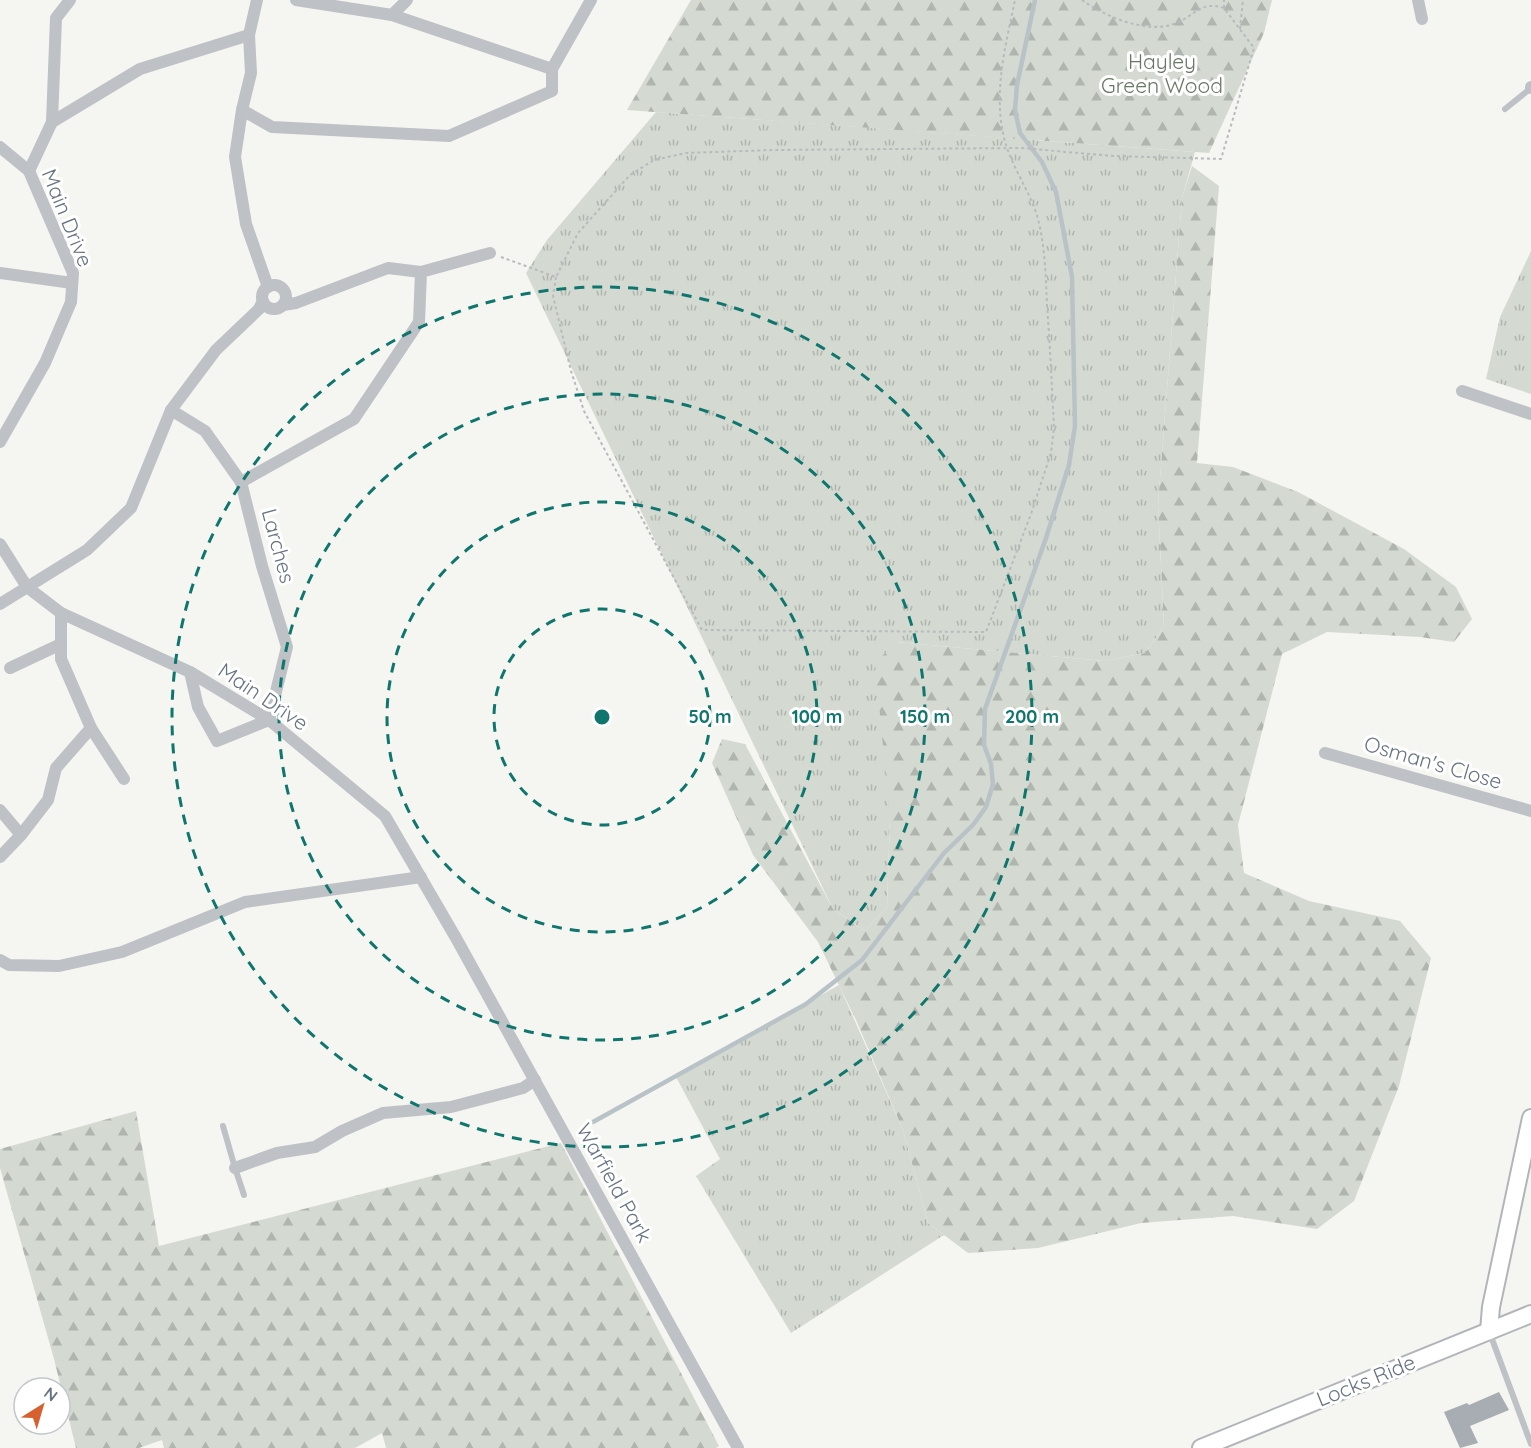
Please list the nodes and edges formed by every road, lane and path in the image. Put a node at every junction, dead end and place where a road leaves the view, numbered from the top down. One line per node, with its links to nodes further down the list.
1 (70, 0): 20 (street)
2 (296, 0): 12 (street)
3 (406, 0): 12 (street)
4 (591, 0): 16 (street)
5 (1015, 0): 22 (path)
6 (1082, 0): 11 (path)
7 (1224, 0): 11 (path)
8 (1243, 0): 14 (path)
9 (1418, 0): 13 (street)
10 (255, 1): 15 (street)
11 (1224, 8): 14 (path)
12 (392, 15): 16 (street)
13 (1422, 19)
14 (1240, 29): 22 (path)
15 (249, 35): 19 (street); 20 (street)
16 (552, 69): 19 (street)
17 (1531, 88): 18 (lane)
18 (1505, 109)
19 (242, 110): 29 (street)
20 (52, 122): 23 (street)
21 (0, 147): 23 (street, Main Drive)
22 (1007, 148): 27 (path); 27 (path)
23 (29, 171): 28 (street, Main Drive)
24 (490, 253): 25 (street); 27 (path)
25 (422, 272): 30 (street); 36 (street)
26 (0, 273): 28 (street)
27 (556, 277)
28 (72, 283): 35 (street, Main Drive)
29 (268, 287): 30 (street); 31 (street)
30 (289, 301): 31 (street)
31 (263, 306): 33 (street)
32 (1462, 391): 34 (street)
33 (171, 410): 36 (street, Larches); 38 (street)
34 (1531, 414)
35 (0, 442)
36 (241, 482): 44 (street, Larches)
37 (0, 544): 38 (street, Main Drive)
38 (27, 587): 39 (street); 40 (street, Main Drive)
39 (0, 604)
40 (61, 614): 41 (street); 43 (street, Main Drive)
41 (61, 644): 42 (street); 45 (street)
42 (5, 670)
43 (190, 672): 44 (street, Main Drive); 44 (street)
44 (269, 720): 52 (street, Main Drive)
45 (91, 728): 47 (street); 50 (street)
46 (1325, 753): 49 (street, Osman's Close)
47 (124, 779)
48 (0, 810): 50 (street)
49 (1531, 811)
50 (21, 835): 51 (street)
51 (0, 857)
52 (421, 877): 53 (street, Main Drive); 54 (street)
53 (456, 938): 55 (street, Warfield Park)
54 (0, 960)
55 (535, 1080): 58 (street); 63 (street, Warfield Park)
56 (1531, 1118): 61 (main road)
57 (224, 1126): 58 (lane)
58 (235, 1168): 59 (lane)
59 (244, 1195)
60 (1531, 1314): 61 (main road, Locks Ride)
61 (1489, 1331): 62 (lane); 64 (main road, Locks Ride)
62 (1531, 1444)
63 (738, 1448)
64 (1201, 1448)

